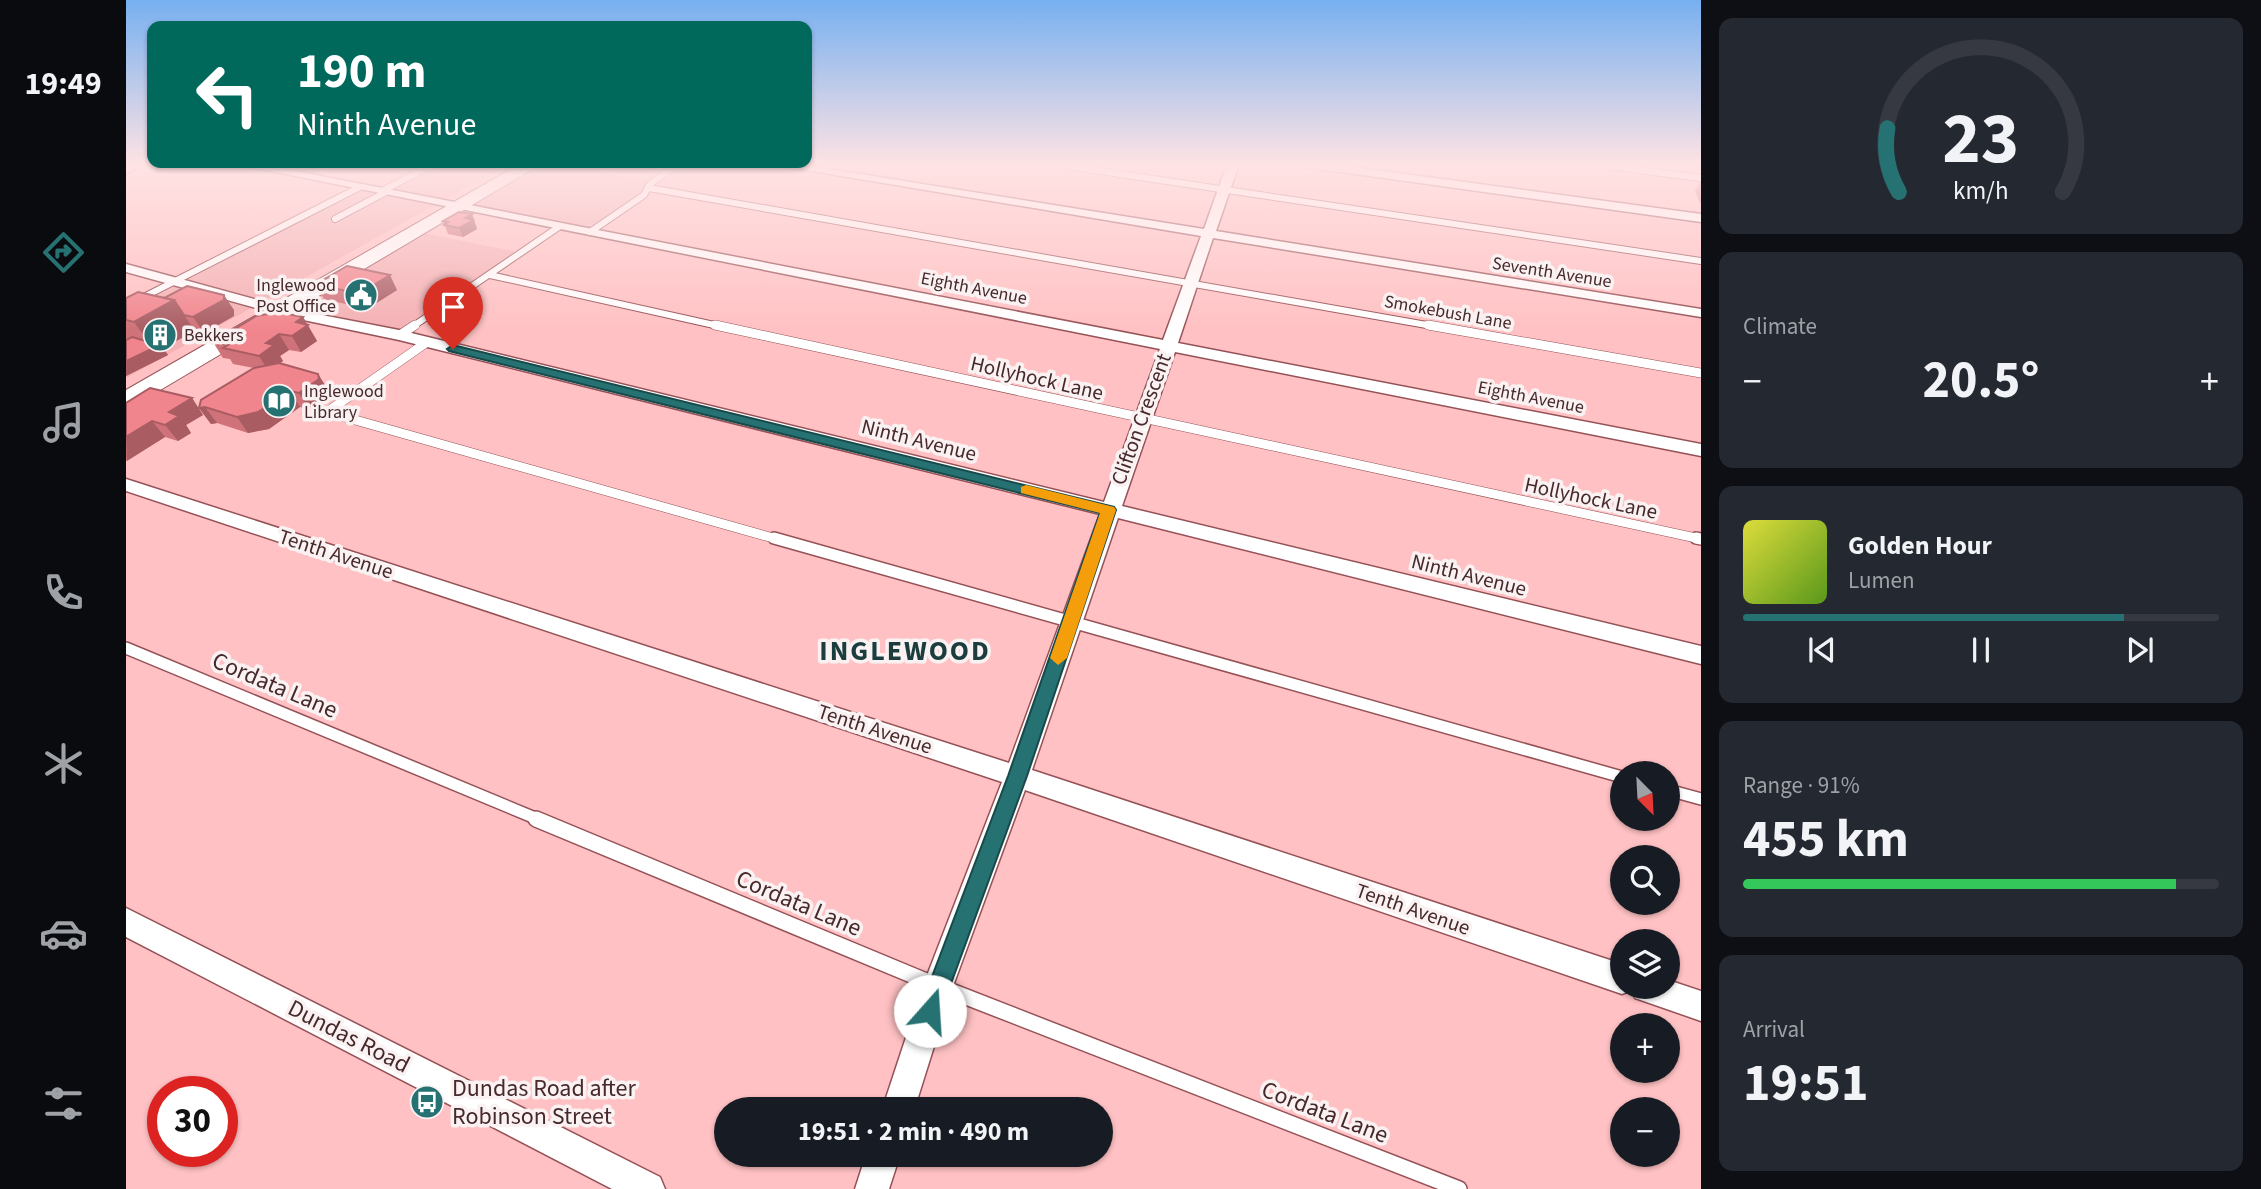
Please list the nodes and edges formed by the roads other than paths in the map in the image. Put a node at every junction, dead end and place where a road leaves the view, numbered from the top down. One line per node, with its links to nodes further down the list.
1 (296, 219): 15 (lane)
2 (430, 219): 18 (main road)
3 (523, 219): 9 (street, Eighth Avenue)
4 (608, 219): 10 (lane)
5 (828, 219): 16 (lane, Smokebush Lane)
6 (1118, 219): 11 (street, Seventh Avenue)
7 (1213, 219): 11 (street, Clifton Crescent)
8 (1426, 219): 12 (lane)
9 (560, 226): 10 (street, Eighth Avenue); 14 (lane)
10 (590, 232): 22 (street, Eighth Avenue)
11 (1208, 234): 16 (street, Clifton Crescent); 19 (street, Seventh Avenue)
12 (1701, 261)
13 (126, 268): 15 (street, Ninth Avenue)
14 (490, 275): 20 (lane); 26 (lane, Hollyhock Lane)
15 (176, 281): 17 (lane); 18 (street, Ninth Avenue)
16 (1190, 283): 22 (street, Clifton Crescent); 23 (lane, Smokebush Lane)
17 (126, 306)
18 (272, 308): 20 (street, Ninth Avenue); 24 (main road); 25 (main road)
19 (1701, 313)
20 (400, 335): 21 (street, Ninth Avenue)
21 (427, 342): 29 (street, Ninth Avenue); 31 (lane)
22 (1168, 345): 26 (street, Clifton Crescent); 27 (street, Eighth Avenue)
23 (1701, 373)
24 (126, 386)
25 (126, 400)
26 (1140, 419): 29 (street, Clifton Crescent); 30 (lane, Hollyhock Lane)
27 (1701, 450)
28 (126, 485): 35 (street, Tenth Avenue)
29 (1108, 510): 31 (street, Clifton Crescent); 33 (street, Ninth Avenue)
30 (1701, 539)
31 (1071, 621): 34 (lane); 35 (street, Clifton Crescent)
32 (126, 648): 40 (lane, Cordata Lane)
33 (1701, 655)
34 (1610, 774)
35 (1017, 776): 39 (street, Tenth Avenue); 40 (street, Clifton Crescent)
36 (1680, 793): 37 (lane)
37 (1701, 799)
38 (126, 922): 45 (street, Dundas Road)
39 (1610, 975)
40 (938, 986): 43 (street, Clifton Crescent); 47 (lane, Cordata Lane)
41 (1680, 999): 42 (street)
42 (1701, 1006)
43 (902, 1097)
44 (879, 1167): 46 (street)
45 (629, 1185)
46 (872, 1189)
47 (1459, 1189)

